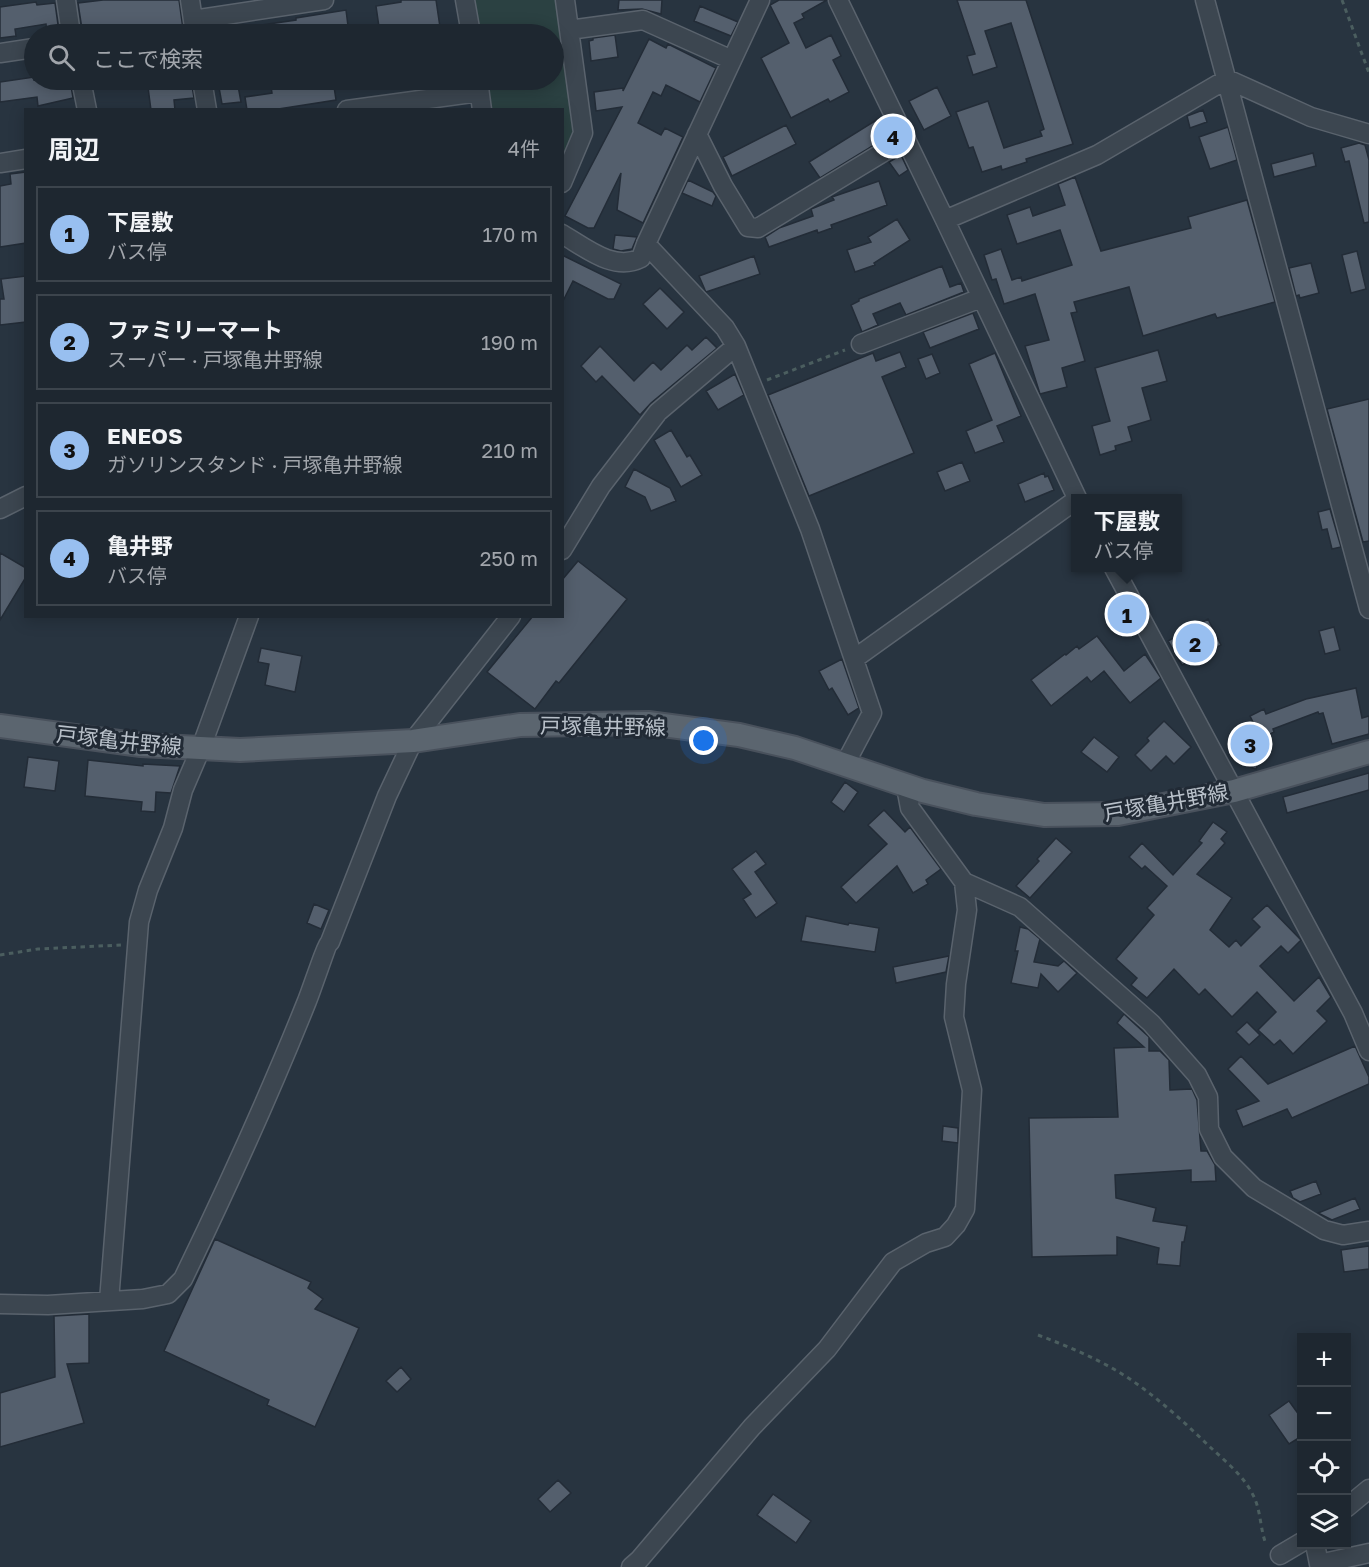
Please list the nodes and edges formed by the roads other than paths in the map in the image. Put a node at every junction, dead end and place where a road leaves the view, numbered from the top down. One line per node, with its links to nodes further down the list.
1 (66, 0): 9 (street)
2 (190, 0): 10 (street)
3 (324, 0): 11 (street)
4 (465, 0): 12 (street)
5 (564, 0): 13 (street)
6 (760, 0): 16 (street)
7 (838, 0): 26 (street)
8 (1205, 0): 17 (street)
9 (70, 24)
10 (194, 24)
11 (208, 24)
12 (469, 24)
13 (569, 30): 16 (street); 29 (street)
14 (24, 49): 15 (street)
15 (0, 53)
16 (732, 60): 24 (street)
17 (1227, 80): 25 (street); 30 (street); 42 (street)
18 (83, 90): 21 (street)
19 (204, 90): 22 (street)
20 (480, 94): 23 (street)
21 (87, 108)
22 (207, 108)
23 (364, 108)
24 (697, 134): 26 (street); 32 (street)
25 (1369, 134)
26 (904, 139): 30 (street)
27 (24, 159): 28 (street)
28 (0, 163)
29 (564, 178)
30 (945, 220): 33 (street)
31 (564, 235): 32 (street)
32 (646, 244): 35 (street)
33 (981, 298): 34 (street); 36 (street)
34 (861, 344)
35 (736, 346): 40 (street); 45 (street)
36 (1075, 494)
37 (24, 497): 39 (street)
38 (1071, 503): 45 (street)
39 (0, 509)
40 (564, 547)
41 (1117, 572): 52 (street)
42 (1369, 609)
43 (248, 618): 48 (street)
44 (509, 618): 47 (street)
45 (854, 659): 50 (street)
46 (0, 726): 48 (main road, 戸塚亀井野線)
47 (413, 741): 48 (main road, 戸塚亀井野線); 50 (main road, 戸塚亀井野線); 56 (street)
48 (201, 748): 56 (street)
49 (1369, 752): 52 (main road, 戸塚亀井野線)
50 (845, 764): 51 (main road, 戸塚亀井野線)
51 (906, 786): 52 (main road, 戸塚亀井野線); 53 (street)
52 (1234, 791): 54 (street)
53 (963, 882): 55 (street); 64 (street)
54 (1369, 1051)
55 (1369, 1231)
56 (109, 1301): 57 (street)
57 (0, 1304)
58 (1369, 1489): 59 (street)
59 (1351, 1505)
60 (1297, 1544): 63 (street)
61 (1316, 1549): 62 (street)
62 (1369, 1553)
63 (1275, 1554)
64 (631, 1567)

